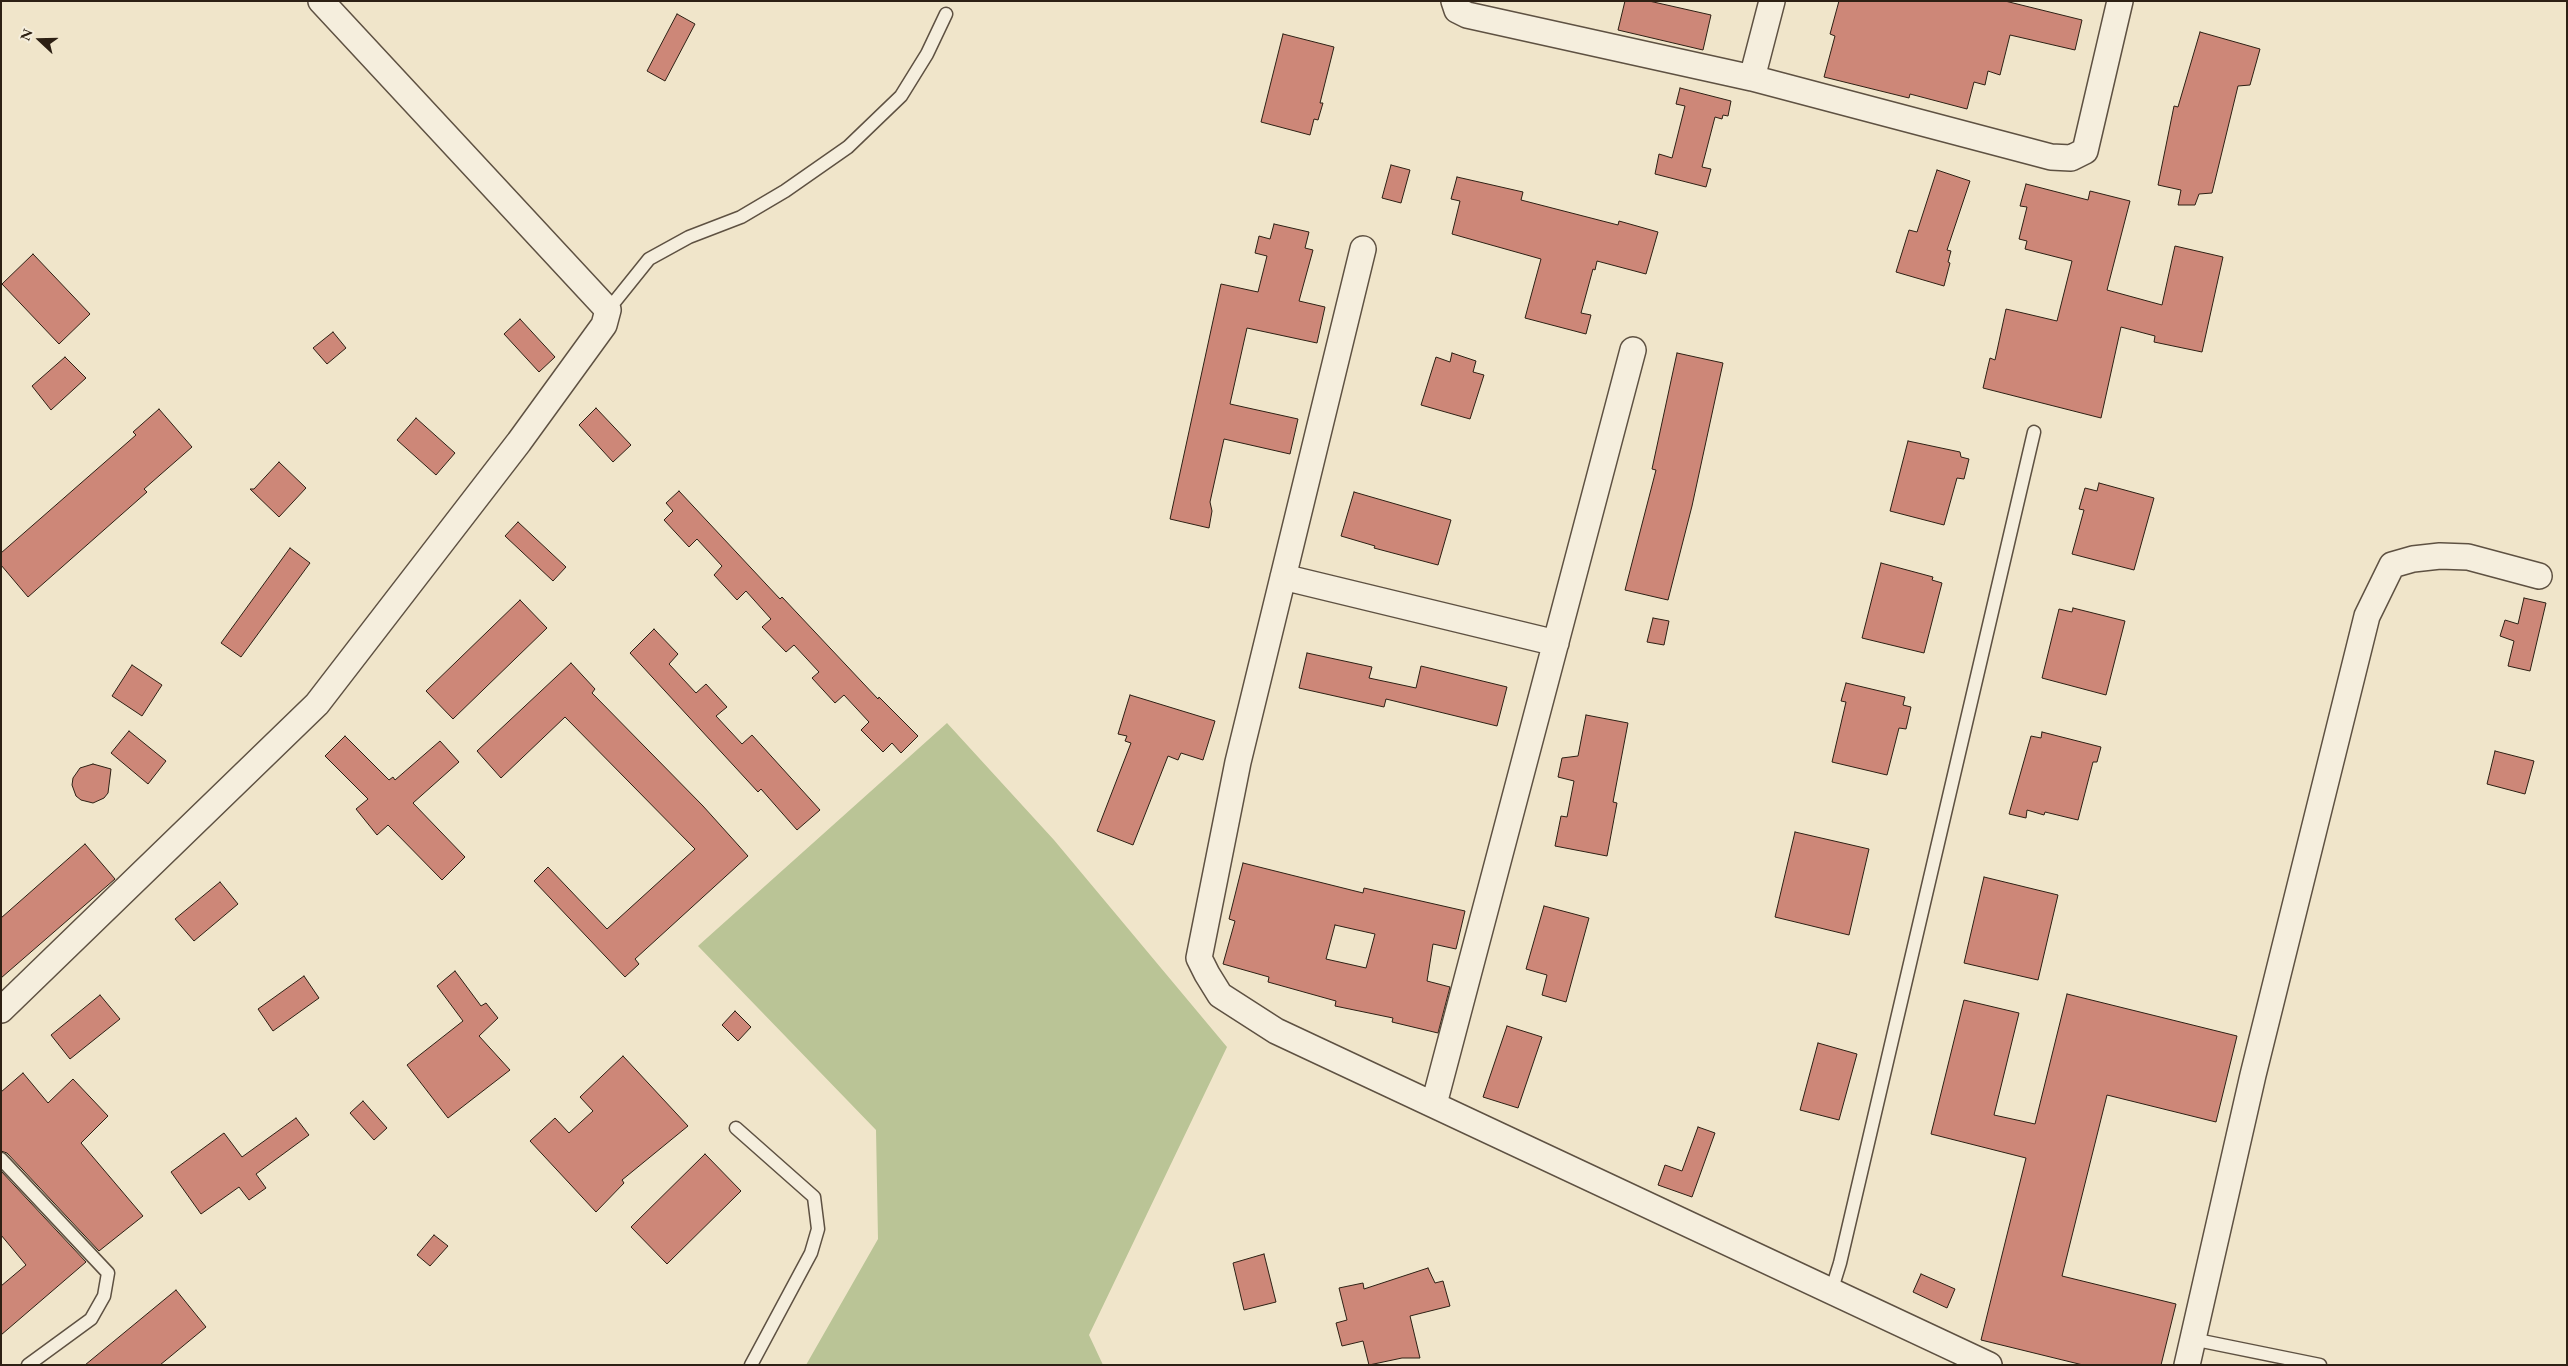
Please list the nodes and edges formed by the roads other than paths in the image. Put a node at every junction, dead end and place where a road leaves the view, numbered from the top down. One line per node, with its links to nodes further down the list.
1 (321, 1): 8 (street)
2 (1454, 1): 6 (street)
3 (1772, 1): 6 (street)
4 (2120, 1): 6 (street)
5 (946, 14): 8 (lane)
6 (1752, 78)
7 (1363, 249): 12 (street)
8 (608, 310): 14 (street)
9 (1633, 350): 13 (street)
10 (2034, 432): 18 (lane)
11 (2539, 576): 19 (street)
12 (1283, 577): 13 (street); 15 (street)
13 (1556, 643): 15 (street)
14 (1, 1010)
15 (1434, 1104): 18 (street)
16 (736, 1128): 21 (lane)
17 (1, 1159): 20 (lane)
18 (1831, 1292): 22 (street)
19 (2192, 1339): 23 (street); 24 (lane)
20 (28, 1365)
21 (751, 1365)
22 (1989, 1365)
23 (2187, 1365)
24 (2320, 1365)

